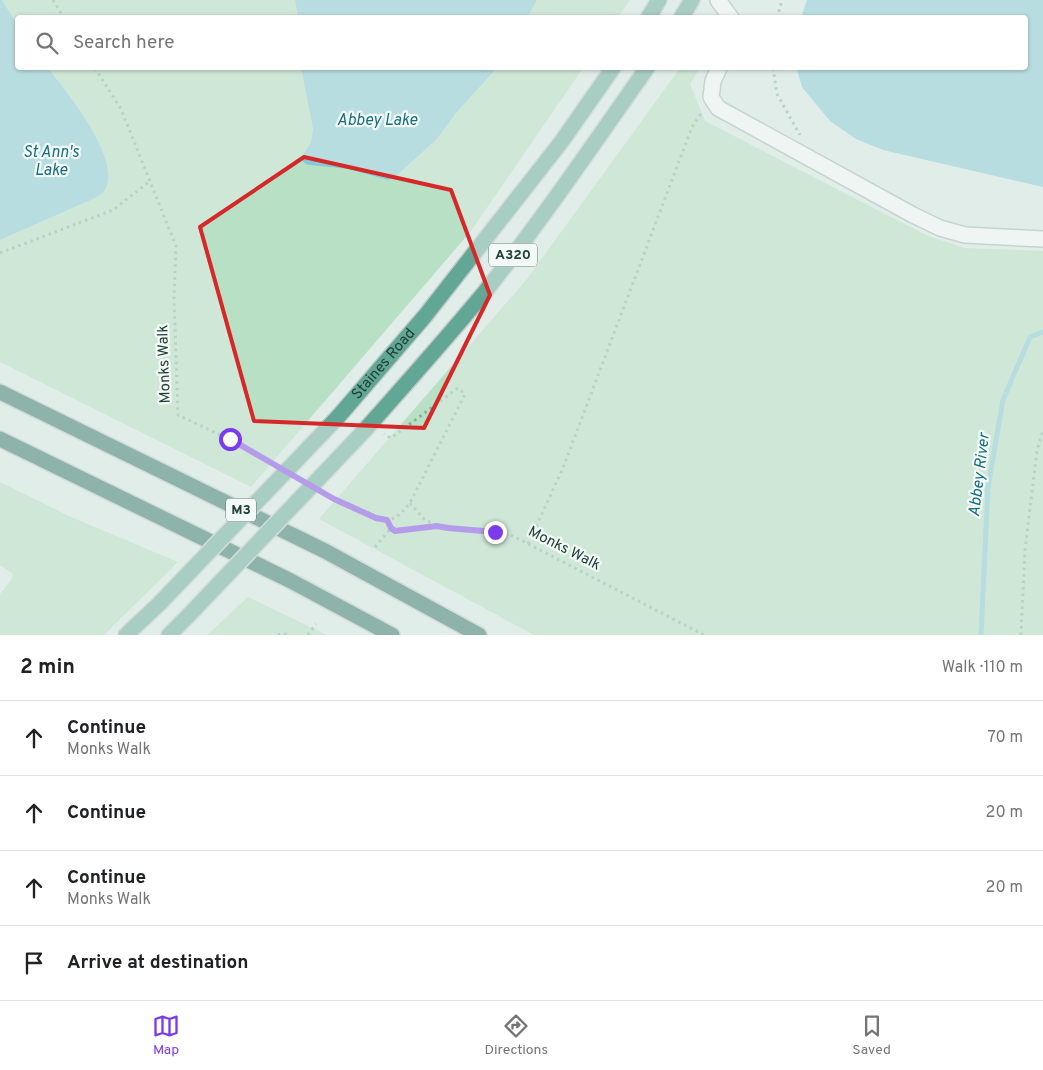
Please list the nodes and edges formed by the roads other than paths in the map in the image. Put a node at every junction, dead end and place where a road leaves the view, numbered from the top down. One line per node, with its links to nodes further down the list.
1 (659, 0): 4 (main road)
2 (692, 0): 5 (main road)
3 (718, 0): 6 (lane)
4 (650, 15)
5 (684, 15)
6 (729, 15)
7 (612, 70): 13 (main road, Staines Road / A320, bridge)
8 (646, 70): 14 (main road, Staines Road / A320, bridge)
9 (718, 70): 10 (lane)
10 (1043, 239)
11 (0, 392): 16 (highway, M3)
12 (0, 439): 15 (highway)
13 (126, 635)
14 (169, 635)
15 (392, 635)
16 (479, 635)

